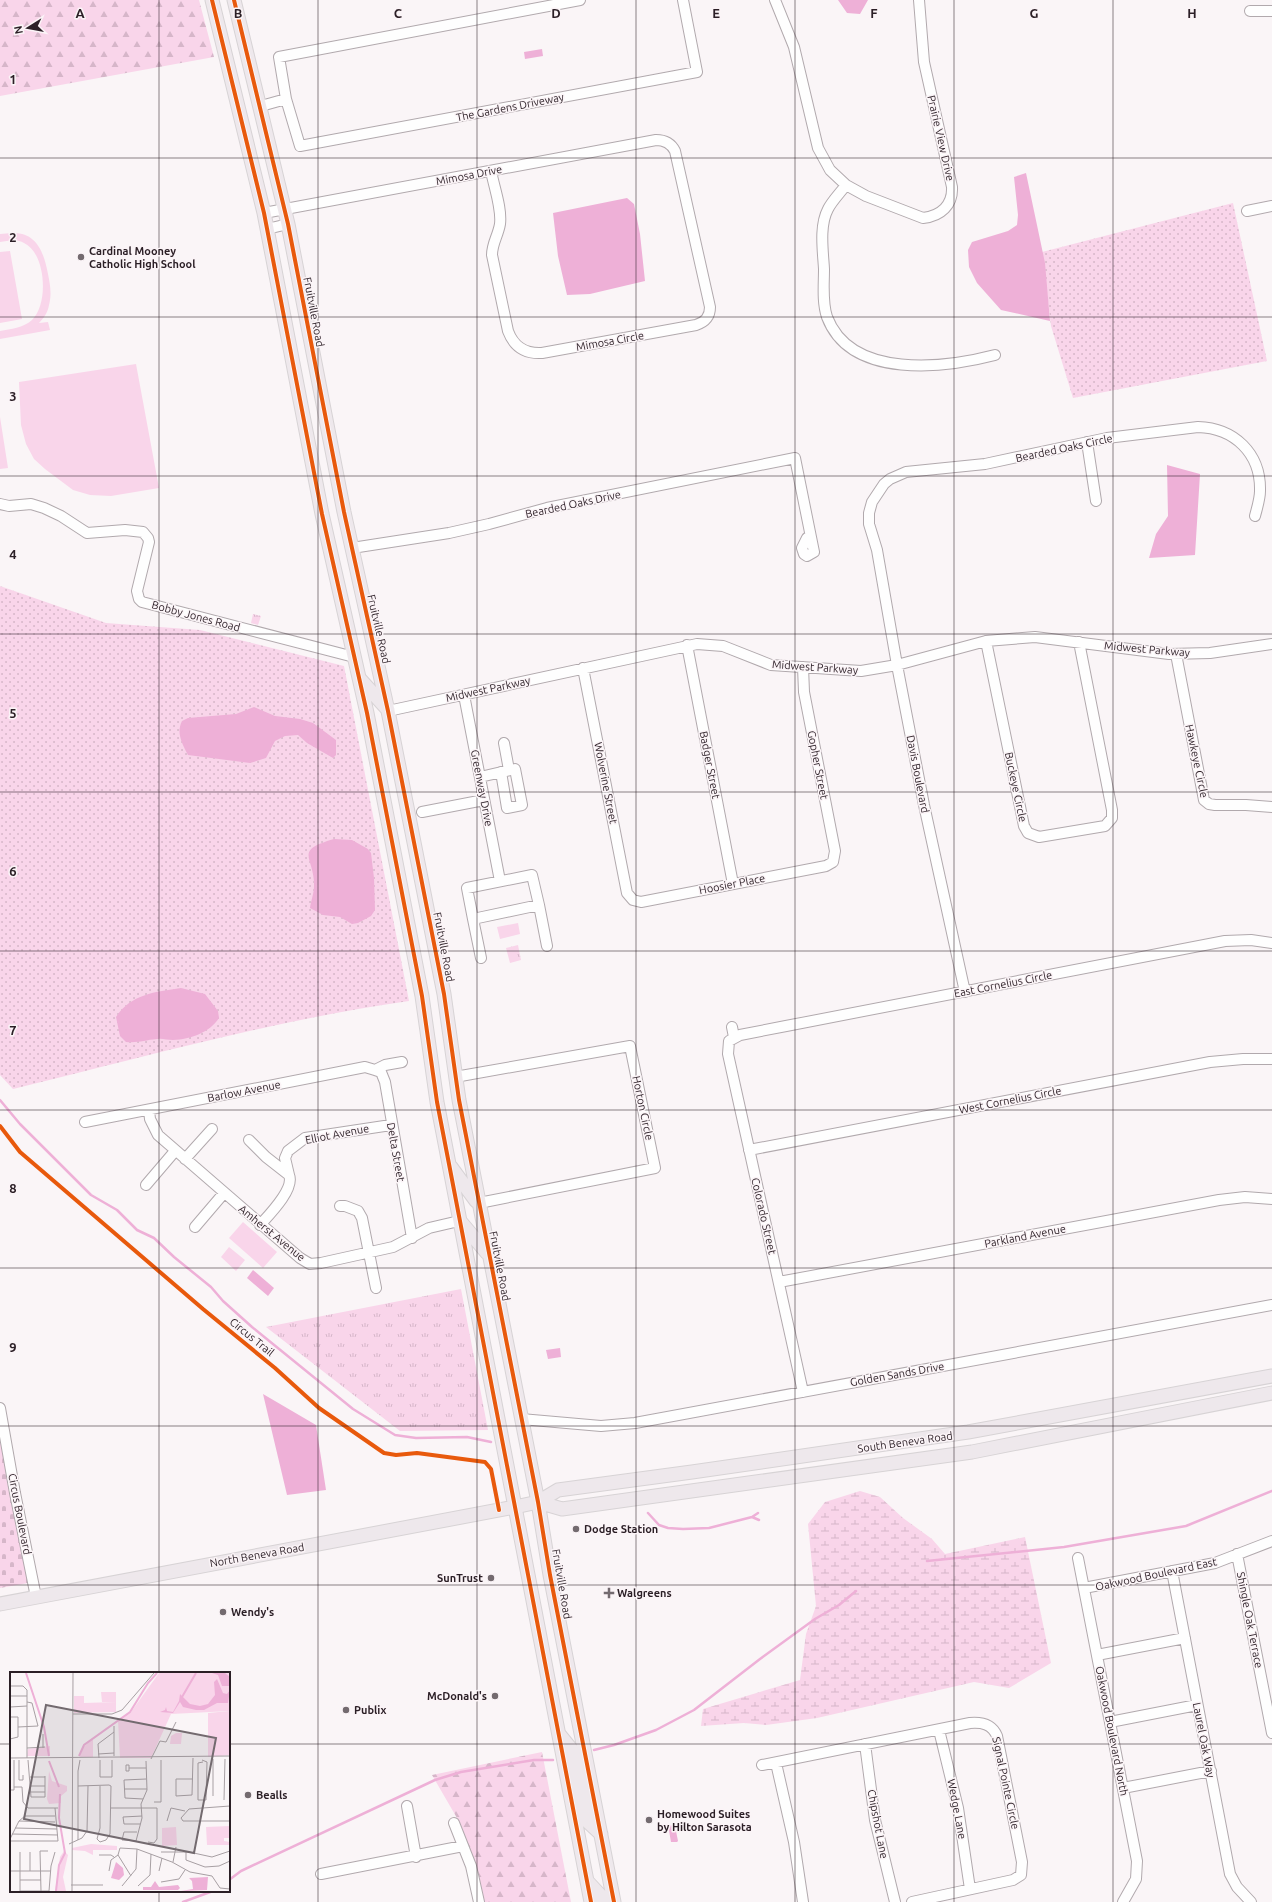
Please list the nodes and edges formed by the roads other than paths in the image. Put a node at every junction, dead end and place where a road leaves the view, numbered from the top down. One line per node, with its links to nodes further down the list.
1 (212, 0): 17 (main road)
2 (234, 0): 10 (main road, Fruitville Road)
3 (580, 0): 9 (street, The Gardens Driveway)
4 (683, 0): 9 (street, The Gardens Driveway)
5 (775, 0): 13 (street, Prairie View Drive)
6 (919, 0): 13 (street, Prairie View Drive)
7 (1250, 11): 8 (street)
8 (1272, 11)
9 (286, 100): 10 (street)
10 (261, 106): 15 (main road, Fruitville Road)
11 (672, 146): 12 (street, Mimosa Drive); 12 (street, Mimosa Circle)
12 (491, 171): 15 (street, Mimosa Drive)
13 (846, 185): 20 (street)
14 (1272, 206): 16 (street)
15 (284, 209): 17 (street, Mimosa Drive); 18 (main road, Fruitville Road)
16 (1247, 211)
17 (264, 213): 19 (main road)
18 (288, 224): 19 (street); 26 (main road, Fruitville Road)
19 (267, 229): 33 (main road)
20 (996, 355)
21 (1087, 442): 22 (street); 24 (street, Bearded Oaks Circle); 27 (street, Bearded Oaks Circle)
22 (1096, 501)
23 (0, 504): 33 (street, Bobby Jones Road)
24 (1255, 516)
25 (811, 538): 26 (street, Bearded Oaks Drive)
26 (352, 548): 39 (main road, Fruitville Road)
27 (878, 555): 34 (street, Davis Boulevard)
28 (986, 641): 29 (street, Midwest Parkway); 29 (street, Buckeye Circle); 34 (street, Midwest Parkway)
29 (1079, 642): 32 (street, Midwest Parkway)
30 (1272, 644): 32 (street, Midwest Parkway)
31 (687, 645): 35 (street, Midwest Parkway); 36 (street, Midwest Parkway); 47 (street, Badger Street)
32 (1176, 654): 43 (street, Hawkeye Circle)
33 (354, 657): 37 (main road)
34 (897, 665): 35 (street, Midwest Parkway); 54 (street, Davis Boulevard)
35 (803, 667): 45 (street, Gopher Street)
36 (583, 668): 38 (street, Midwest Parkway); 48 (street, Wolverine Street)
37 (358, 678): 39 (main road); 68 (main road)
38 (464, 695): 39 (street, Midwest Parkway); 41 (street, Greenway Drive)
39 (388, 711): 59 (main road, Fruitville Road)
40 (504, 743): 41 (street)
41 (480, 776): 42 (street, Greenway Drive)
42 (484, 800): 44 (street); 46 (street, Greenway Drive)
43 (1272, 807)
44 (422, 812)
45 (833, 862): 47 (street, Hoosier Place)
46 (500, 881): 49 (street); 50 (street)
47 (733, 884): 48 (street, Hoosier Place)
48 (630, 897)
49 (538, 905): 50 (street); 52 (street)
50 (473, 919): 53 (street)
51 (1272, 943): 54 (street, East Cornelius Circle)
52 (546, 946)
53 (481, 958)
54 (965, 992): 55 (street, East Cornelius Circle)
55 (732, 1035): 65 (street, Colorado Street)
56 (1272, 1059): 65 (street, West Cornelius Circle)
57 (402, 1062): 58 (street, Barlow Avenue)
58 (375, 1070): 60 (street, Barlow Avenue); 62 (street, Delta Street)
59 (455, 1077): 73 (main road, Fruitville Road); 73 (street, Horton Circle)
60 (149, 1110): 61 (street, Barlow Avenue); 66 (street, Amherst Avenue)
61 (85, 1122)
62 (391, 1125): 69 (street, Elliot Avenue); 78 (street, Delta Street)
63 (212, 1129): 67 (street)
64 (248, 1140): 69 (street)
65 (749, 1150): 81 (street, Colorado Street)
66 (175, 1151): 67 (street, Amherst Avenue); 70 (street)
67 (185, 1159): 71 (street, Amherst Avenue)
68 (449, 1164): 73 (main road); 75 (main road)
69 (289, 1175): 76 (street, Elliot Avenue)
70 (146, 1185)
71 (224, 1193): 76 (street, Amherst Avenue); 77 (street)
72 (1272, 1199): 81 (street, Parkland Avenue)
73 (479, 1203): 80 (main road, Fruitville Road)
74 (340, 1206): 79 (street)
75 (459, 1221): 78 (street, Amherst Avenue); 80 (main road); 90 (main road)
76 (260, 1225): 79 (street, Amherst Avenue)
77 (195, 1227)
78 (412, 1238): 79 (street, Amherst Avenue)
79 (370, 1252): 82 (street)
80 (488, 1255): 88 (main road, Fruitville Road)
81 (779, 1282): 85 (street, Colorado Street)
82 (376, 1288)
83 (1272, 1305): 85 (street, Golden Sands Drive)
84 (1272, 1376): 89 (main road, South Beneva Road)
85 (803, 1392): 88 (street, Golden Sands Drive)
86 (1272, 1393): 89 (main road, South Beneva Road)
87 (0, 1408): 96 (street, Circus Boulevard)
88 (521, 1419): 89 (main road, Fruitville Road)
89 (538, 1502): 90 (main road, South Beneva Road); 112 (main road, Fruitville Road)
90 (515, 1507): 96 (main road, North Beneva Road); 104 (main road)
91 (1272, 1541): 92 (street, Oakwood Boulevard East)
92 (1237, 1554): 94 (street, Oakwood Boulevard East); 103 (street, Shingle Oak Terrace)
93 (1078, 1558): 95 (street, Oakwood Boulevard North)
94 (1172, 1571): 95 (street, Oakwood Boulevard East); 98 (street, Laurel Oak Way)
95 (1084, 1588): 99 (street, Oakwood Boulevard North)
96 (36, 1597): 97 (main road, North Beneva Road)
97 (0, 1604)
98 (1185, 1638): 99 (street); 100 (street, Laurel Oak Way)
99 (1097, 1655): 101 (street, Oakwood Boulevard North)
100 (1197, 1705): 101 (street); 108 (street, Laurel Oak Way)
101 (1110, 1722): 109 (street, Oakwood Boulevard North)
102 (939, 1730): 105 (street, Signal Pointe Circle); 117 (street, Wedge Lane); 117 (street, Signal Pointe Circle)
103 (1272, 1733)
104 (559, 1734): 112 (main road); 116 (main road)
105 (866, 1744): 106 (street, Signal Pointe Circle); 123 (street, Chipshot Lane)
106 (776, 1763): 107 (street, Signal Pointe Circle); 122 (street)
107 (762, 1765)
108 (1211, 1771): 109 (street); 126 (street, Laurel Oak Way)
109 (1123, 1788): 125 (street, Oakwood Boulevard North)
110 (407, 1806): 114 (street)
111 (454, 1823): 113 (street)
112 (601, 1834): 121 (main road, Fruitville Road)
113 (463, 1846): 114 (street); 118 (street)
114 (416, 1857): 115 (street)
115 (321, 1874)
116 (586, 1879): 119 (main road); 120 (main road)
117 (970, 1889): 124 (street, Signal Pointe Circle)
118 (479, 1902)
119 (591, 1902)
120 (602, 1902)
121 (614, 1902)
122 (803, 1902)
123 (895, 1902)
124 (912, 1902)
125 (1123, 1902)
126 (1251, 1902)

